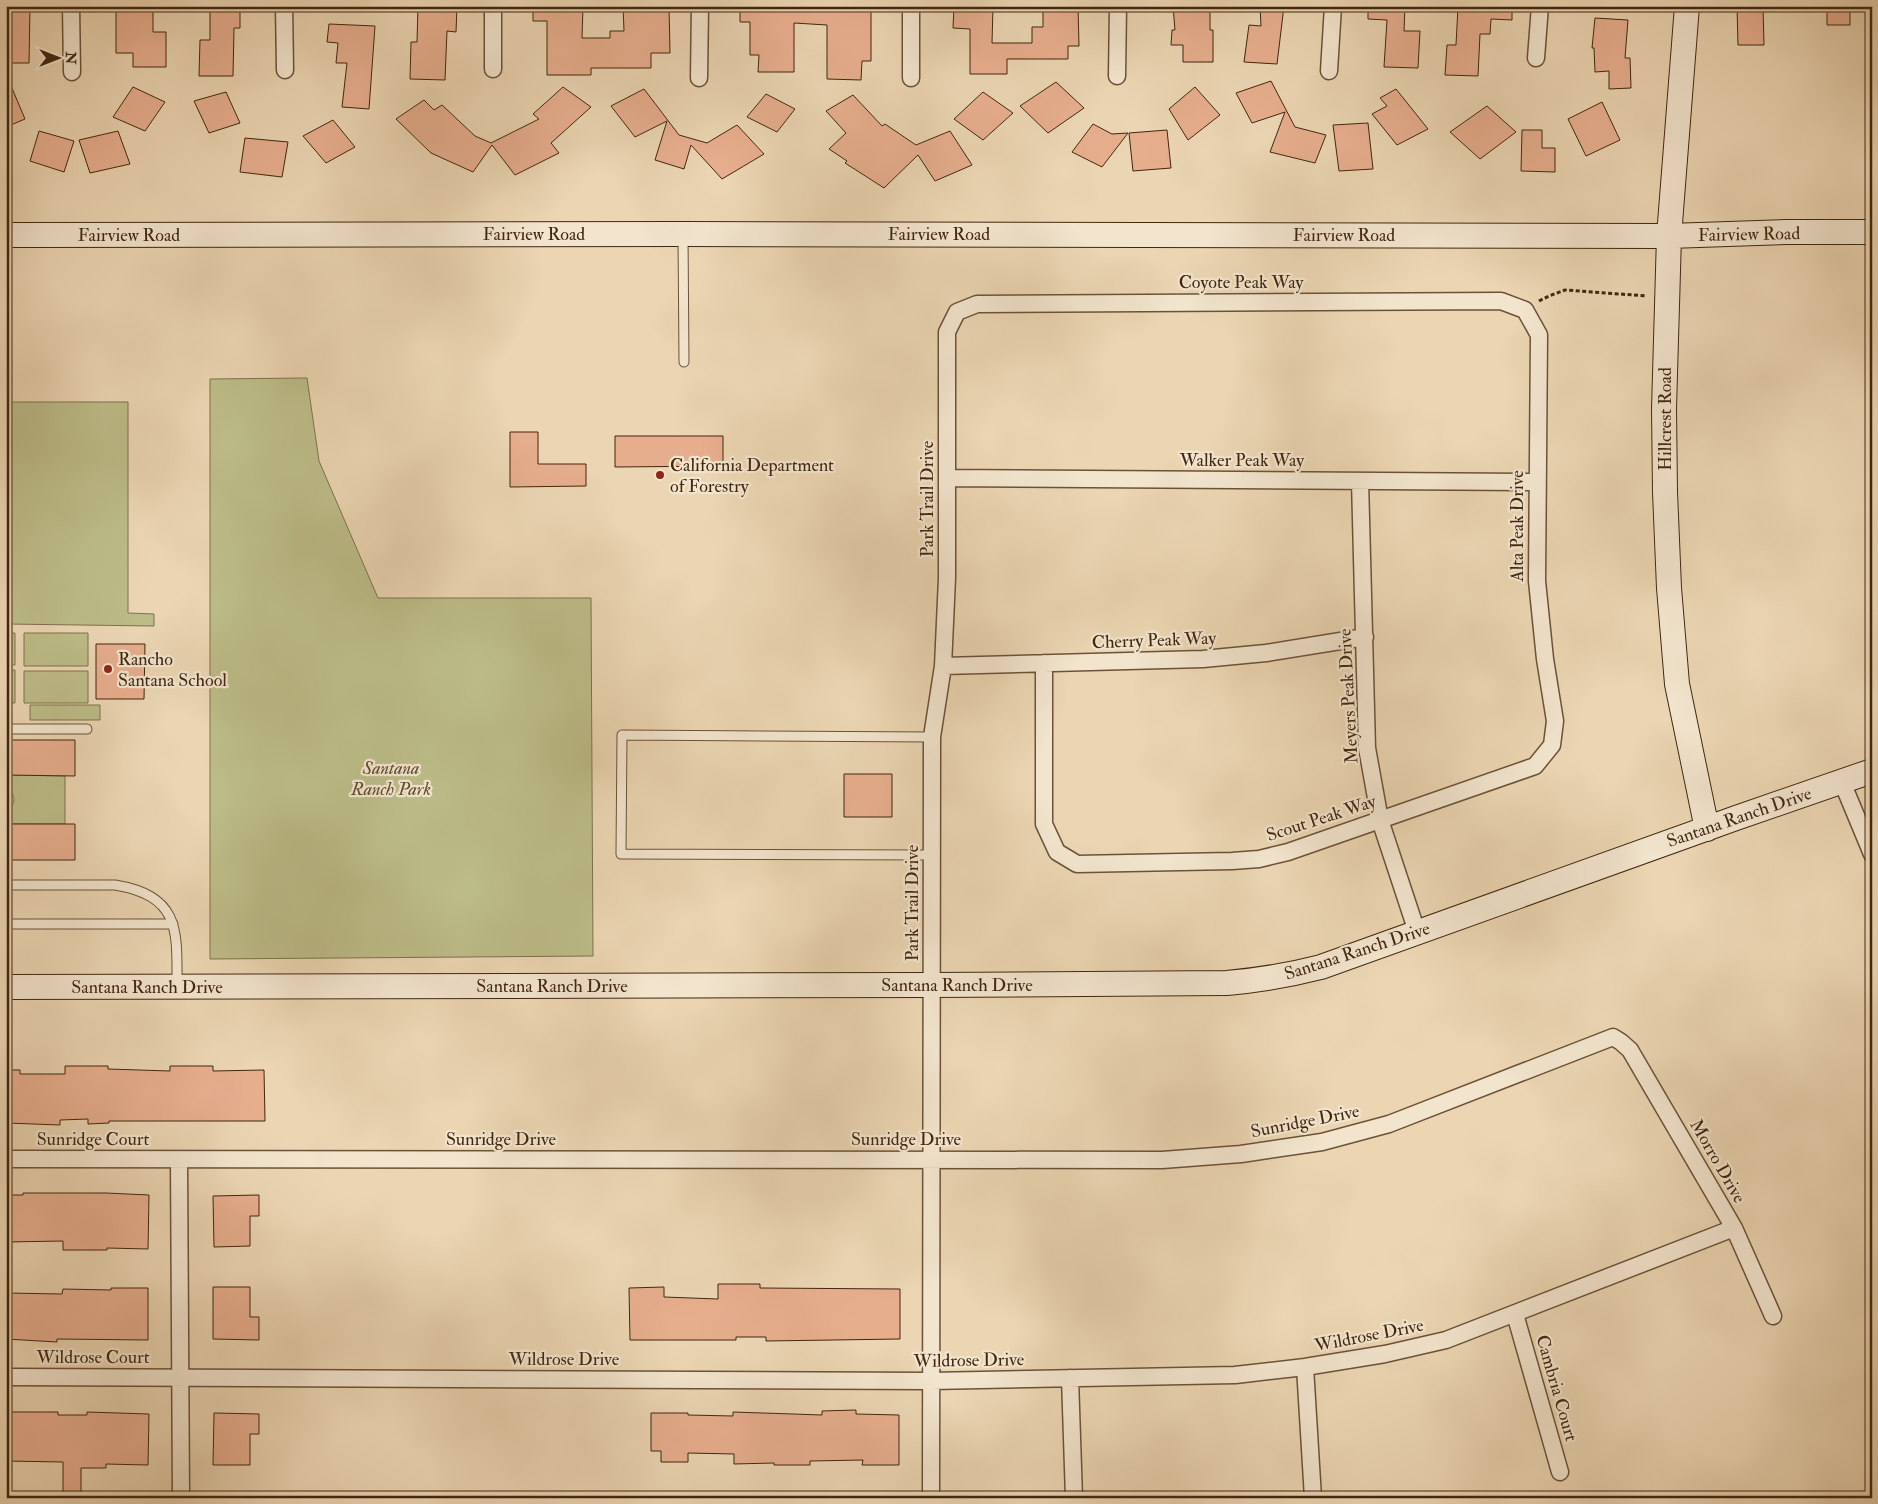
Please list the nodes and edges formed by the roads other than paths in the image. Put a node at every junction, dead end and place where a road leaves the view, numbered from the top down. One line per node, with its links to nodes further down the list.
1 (72, 6): 14 (street)
2 (284, 6): 12 (street)
3 (493, 6): 11 (street)
4 (700, 6): 16 (street)
5 (911, 6): 17 (street)
6 (1118, 6): 15 (street)
7 (1333, 6): 13 (street)
8 (1540, 6): 10 (street)
9 (1687, 6): 21 (street, Hillcrest Road)
10 (1536, 58)
11 (493, 69)
12 (285, 70)
13 (1329, 70)
14 (72, 72)
15 (1118, 76)
16 (699, 78)
17 (911, 78)
18 (1872, 232): 21 (street, Fairview Road)
19 (682, 234): 20 (street, Fairview Road); 21 (street, Fairview Road); 24 (lane)
20 (6, 235)
21 (1669, 236): 38 (street, Hillcrest Road)
22 (1525, 310): 23 (street, Coyote Peak Way); 27 (street, Alta Peak Drive)
23 (957, 312): 25 (street, Park Trail Drive)
24 (684, 362)
25 (947, 478): 26 (street, Walker Peak Way); 30 (street, Park Trail Drive)
26 (1360, 481): 27 (street, Walker Peak Way); 28 (street, Meyers Peak Drive)
27 (1537, 482): 34 (street, Alta Peak Drive)
28 (1365, 637): 29 (street, Cherry Peak Way); 37 (street, Meyers Peak Drive)
29 (1044, 663): 30 (street, Cherry Peak Way); 37 (street, Scout Peak Way)
30 (943, 666): 33 (street, Park Trail Drive)
31 (6, 729): 32 (lane)
32 (87, 729)
33 (932, 737): 40 (street, Park Trail Drive); 40 (lane)
34 (1552, 745): 37 (street, Scout Peak Way)
35 (1872, 771): 36 (street, Santana Ranch Drive)
36 (1842, 782): 38 (street, Santana Ranch Drive); 39 (street)
37 (1380, 820): 44 (street, Meyers Peak Drive)
38 (1707, 829): 44 (street, Santana Ranch Drive)
39 (1872, 854)
40 (932, 855): 45 (street, Park Trail Drive)
41 (6, 885): 43 (lane)
42 (6, 924): 43 (lane)
43 (173, 924): 47 (lane)
44 (1417, 932): 45 (street, Santana Ranch Drive)
45 (932, 985): 47 (street, Santana Ranch Drive); 50 (street, Park Trail Drive)
46 (6, 987): 47 (street, Santana Ranch Drive)
47 (177, 987)
48 (1613, 1037): 50 (street, Sunridge Drive); 52 (street, Morro Drive)
49 (6, 1159): 51 (street, Sunridge Court)
50 (931, 1159): 51 (street, Sunridge Drive); 59 (street, Park Trail Drive)
51 (179, 1160): 57 (street)
52 (1734, 1228): 53 (street, Wildrose Drive); 54 (street, Morro Drive)
53 (1515, 1314): 55 (street, Wildrose Drive); 60 (street, Cambria Court)
54 (1773, 1316)
55 (1305, 1367): 58 (street, Wildrose Drive); 64 (street)
56 (6, 1377): 57 (street, Wildrose Court)
57 (180, 1378): 59 (street, Wildrose Drive); 61 (street)
58 (1070, 1378): 59 (street, Wildrose Drive); 63 (street)
59 (931, 1380): 62 (street, Park Trail Drive)
60 (1560, 1472)
61 (181, 1498)
62 (931, 1498)
63 (1074, 1498)
64 (1314, 1498)

